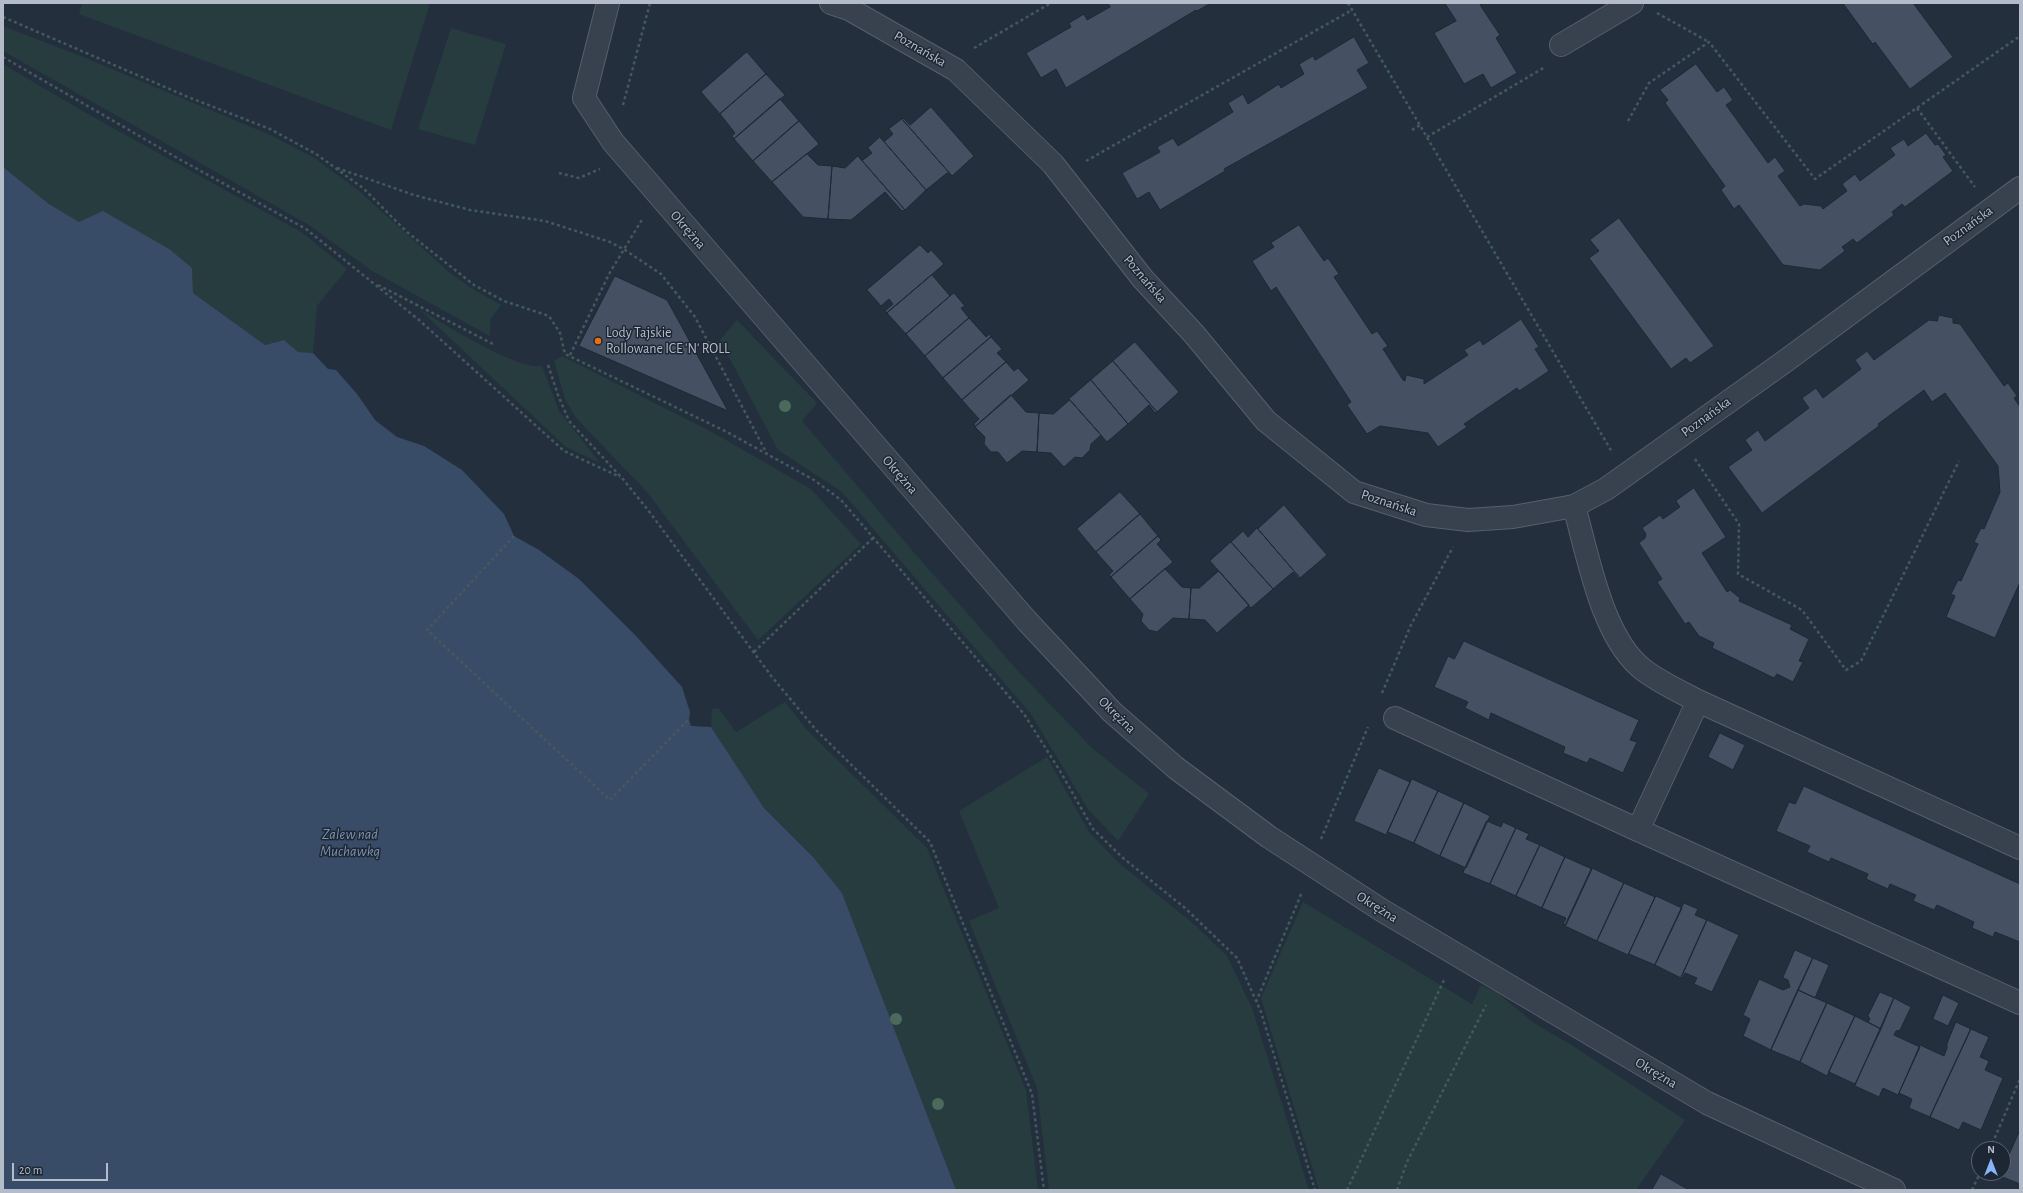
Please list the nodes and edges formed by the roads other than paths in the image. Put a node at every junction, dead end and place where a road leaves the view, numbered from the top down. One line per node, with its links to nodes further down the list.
1 (608, 3): 12 (street, Okrężna)
2 (831, 3): 6 (street, Poznańska)
3 (1632, 3): 4 (street)
4 (1561, 45)
5 (2020, 188): 6 (street, Poznańska)
6 (1574, 506): 7 (street)
7 (1698, 701): 9 (street); 10 (street)
8 (1395, 718): 9 (street)
9 (1638, 830): 11 (street)
10 (2020, 848)
11 (2020, 1003)
12 (1894, 1190)

